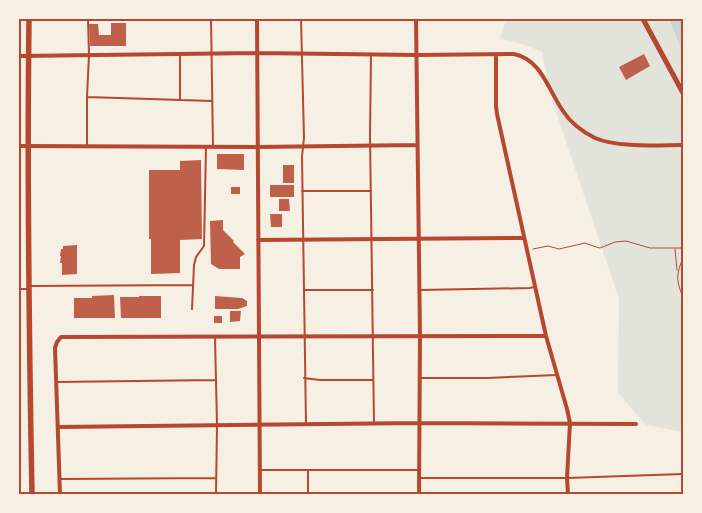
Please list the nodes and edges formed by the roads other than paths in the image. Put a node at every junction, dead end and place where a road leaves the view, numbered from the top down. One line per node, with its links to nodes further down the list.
1 (29, 19): 16 (main road)
2 (88, 19): 13 (lane)
3 (211, 19): 10 (lane)
4 (256, 19): 8 (street)
5 (301, 19): 11 (lane)
6 (416, 19): 17 (street)
7 (644, 19): 18 (street)
8 (257, 53): 10 (street); 11 (street); 31 (street)
9 (180, 54): 10 (street); 13 (street); 20 (lane)
10 (212, 54): 21 (lane)
11 (302, 54): 14 (street); 28 (lane)
12 (496, 54): 17 (street); 24 (street); 34 (street)
13 (89, 55): 16 (street); 19 (lane)
14 (371, 55): 17 (street); 22 (lane)
15 (19, 56): 16 (street)
16 (28, 56): 26 (main road)
17 (416, 56): 23 (street)
18 (683, 94)
19 (87, 98): 20 (lane); 27 (lane)
20 (180, 100): 21 (lane)
21 (212, 101): 30 (lane)
22 (371, 145): 23 (street); 28 (street); 33 (lane)
23 (417, 145): 38 (street)
24 (683, 145)
25 (19, 146): 26 (street)
26 (27, 146): 27 (street); 40 (main road)
27 (87, 146): 29 (street)
28 (303, 146): 31 (street); 32 (lane)
29 (206, 147): 30 (street); 39 (lane)
30 (213, 147): 31 (street)
31 (257, 147): 35 (street)
32 (302, 191): 33 (lane); 36 (lane)
33 (371, 191): 37 (lane)
34 (524, 238): 38 (street); 41 (street)
35 (258, 240): 36 (street); 51 (street)
36 (303, 240): 37 (street); 43 (lane)
37 (372, 240): 38 (street); 44 (lane)
38 (419, 240): 45 (street)
39 (193, 285): 40 (lane); 46 (lane)
40 (28, 287): 42 (lane); 75 (main road)
41 (535, 287): 45 (lane); 50 (street)
42 (19, 289)
43 (304, 290): 44 (lane); 52 (lane)
44 (372, 290): 48 (lane)
45 (419, 290): 49 (street)
46 (192, 309)
47 (215, 336): 51 (street); 56 (lane); 58 (street)
48 (373, 336): 49 (street); 52 (street); 57 (lane)
49 (420, 336): 50 (street); 55 (street)
50 (546, 336): 53 (street)
51 (258, 337): 52 (street); 60 (street)
52 (304, 337): 54 (lane)
53 (557, 375): 55 (lane); 59 (street)
54 (304, 378): 57 (lane); 61 (lane)
55 (420, 378): 63 (street)
56 (216, 380): 58 (lane); 65 (lane)
57 (373, 380): 62 (lane)
58 (56, 382): 66 (street)
59 (570, 423): 63 (street); 64 (street); 73 (street)
60 (259, 424): 61 (street); 65 (street); 67 (street)
61 (306, 424): 62 (street)
62 (374, 424): 63 (street)
63 (419, 424): 69 (street)
64 (636, 424)
65 (217, 425): 66 (street); 71 (lane)
66 (58, 427): 74 (street)
67 (259, 470): 68 (lane); 78 (street)
68 (308, 470): 69 (lane); 79 (lane)
69 (419, 470): 72 (street)
70 (683, 474): 73 (lane)
71 (216, 478): 74 (lane); 77 (lane)
72 (419, 478): 73 (lane); 80 (street)
73 (567, 478): 81 (street)
74 (59, 479): 76 (street)
75 (32, 494)
76 (60, 494)
77 (216, 494)
78 (260, 494)
79 (308, 494)
80 (419, 494)
81 (568, 494)

